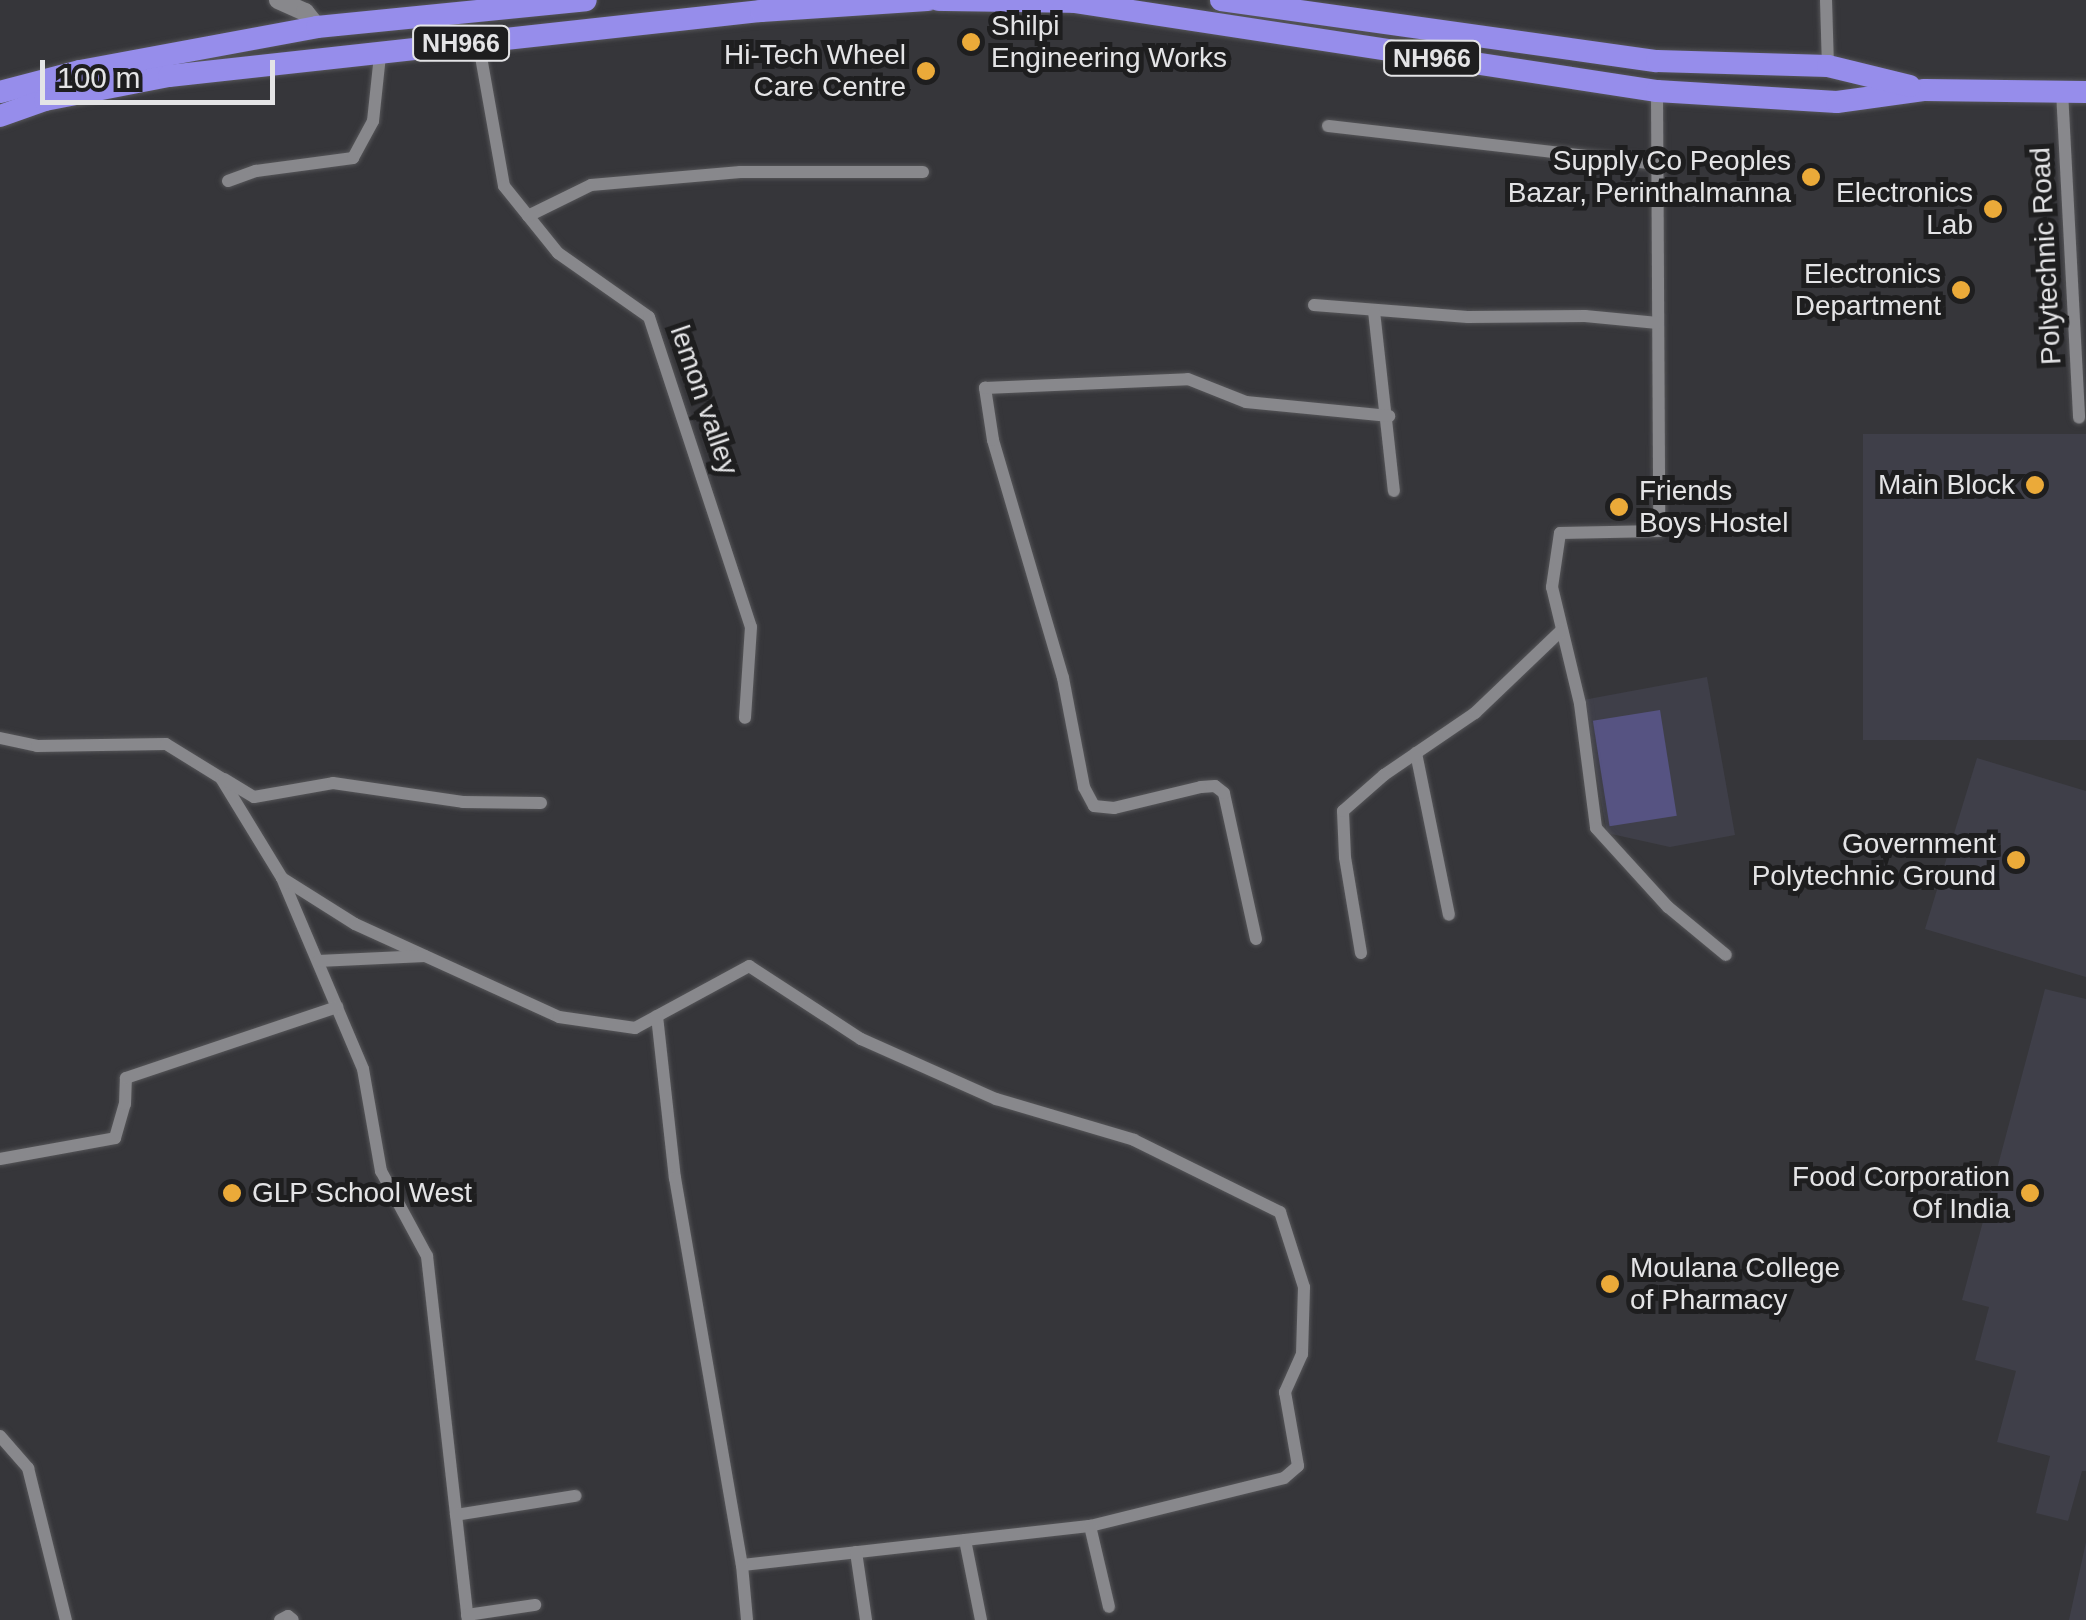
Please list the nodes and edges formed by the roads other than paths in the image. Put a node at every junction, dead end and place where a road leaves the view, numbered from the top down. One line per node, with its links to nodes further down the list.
1 (278, 0): 7 (main road)
2 (586, 0): 7 (highway, NH966)
3 (928, 0): 8 (highway, NH966)
4 (939, 0): 13 (highway, NH966)
5 (1221, 0): 11 (highway, NH966)
6 (1826, 0): 11 (street)
7 (317, 27): 10 (highway); 15 (highway, NH966)
8 (478, 40): 9 (highway, NH966); 21 (street, lemon valley)
9 (380, 55): 10 (highway, NH966); 20 (street)
10 (319, 61): 16 (highway, NH966)
11 (1828, 66): 12 (highway, NH966)
12 (1925, 90): 13 (highway, NH966); 14 (highway, NH966)
13 (1658, 91): 18 (street)
14 (2074, 91): 26 (street, Polytechnic Road)
15 (0, 92)
16 (0, 116)
17 (1328, 126): 18 (street)
18 (1656, 164): 24 (street)
19 (923, 172): 21 (street)
20 (228, 180)
21 (528, 216): 29 (street, lemon valley)
22 (1314, 305): 23 (street)
23 (1374, 312): 24 (street); 25 (street)
24 (1658, 323): 28 (street)
25 (1389, 416): 27 (street); 36 (street)
26 (2079, 418)
27 (1394, 492)
28 (1562, 630): 31 (street); 38 (street)
29 (745, 718)
30 (0, 738): 32 (street)
31 (1416, 754): 35 (street); 37 (street)
32 (222, 778): 33 (street); 34 (street)
33 (541, 804)
34 (282, 878): 39 (street); 40 (street)
35 (1449, 916)
36 (1256, 939)
37 (1361, 954)
38 (1726, 955)
39 (429, 956): 40 (street); 42 (street)
40 (318, 961): 41 (street)
41 (338, 1008): 43 (street); 46 (street)
42 (657, 1016): 47 (street); 50 (street)
43 (0, 1159)
44 (0, 1436): 54 (street)
45 (575, 1496): 46 (street)
46 (456, 1515): 53 (street)
47 (1090, 1526): 48 (street); 52 (street)
48 (965, 1540): 49 (street); 59 (street)
49 (856, 1552): 50 (street); 58 (street)
50 (742, 1565): 57 (street)
51 (534, 1605): 53 (street)
52 (1109, 1607)
53 (468, 1618)
54 (66, 1620)
55 (280, 1620): 56 (street)
56 (293, 1620)
57 (747, 1620)
58 (866, 1620)
59 (981, 1620)

